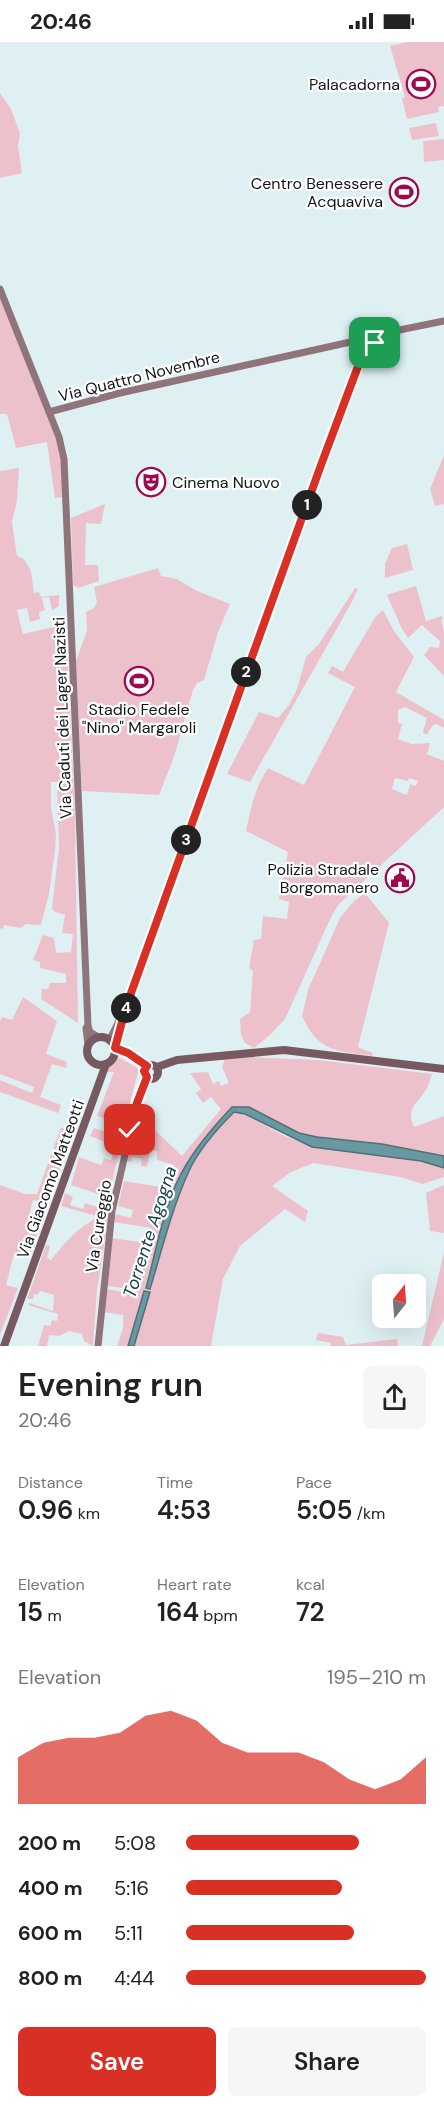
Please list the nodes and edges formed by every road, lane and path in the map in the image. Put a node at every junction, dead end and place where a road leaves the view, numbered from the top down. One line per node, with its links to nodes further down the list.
1 (0, 290): 5 (street, Via Quattro Novembre)
2 (443, 320): 3 (street)
3 (380, 334): 4 (street); 4 (street)
4 (366, 341): 5 (street, Via Quattro Novembre); 9 (street)
5 (48, 412): 6 (street, Via Caduti dei Lager Nazisti)
6 (88, 1026): 7 (street); 8 (street, Via Caduti dei Lager Nazisti)
7 (98, 1037): 8 (main road); 9 (main road)
8 (88, 1045): 10 (main road)
9 (114, 1047): 10 (main road); 11 (main road)
10 (102, 1064): 15 (main road, Via Giacomo Matteotti)
11 (147, 1066): 12 (main road); 14 (main road)
12 (157, 1067): 13 (main road); 14 (main road)
13 (444, 1069)
14 (147, 1077): 16 (street, Via Cureggio)
15 (4, 1346)
16 (98, 1346)

